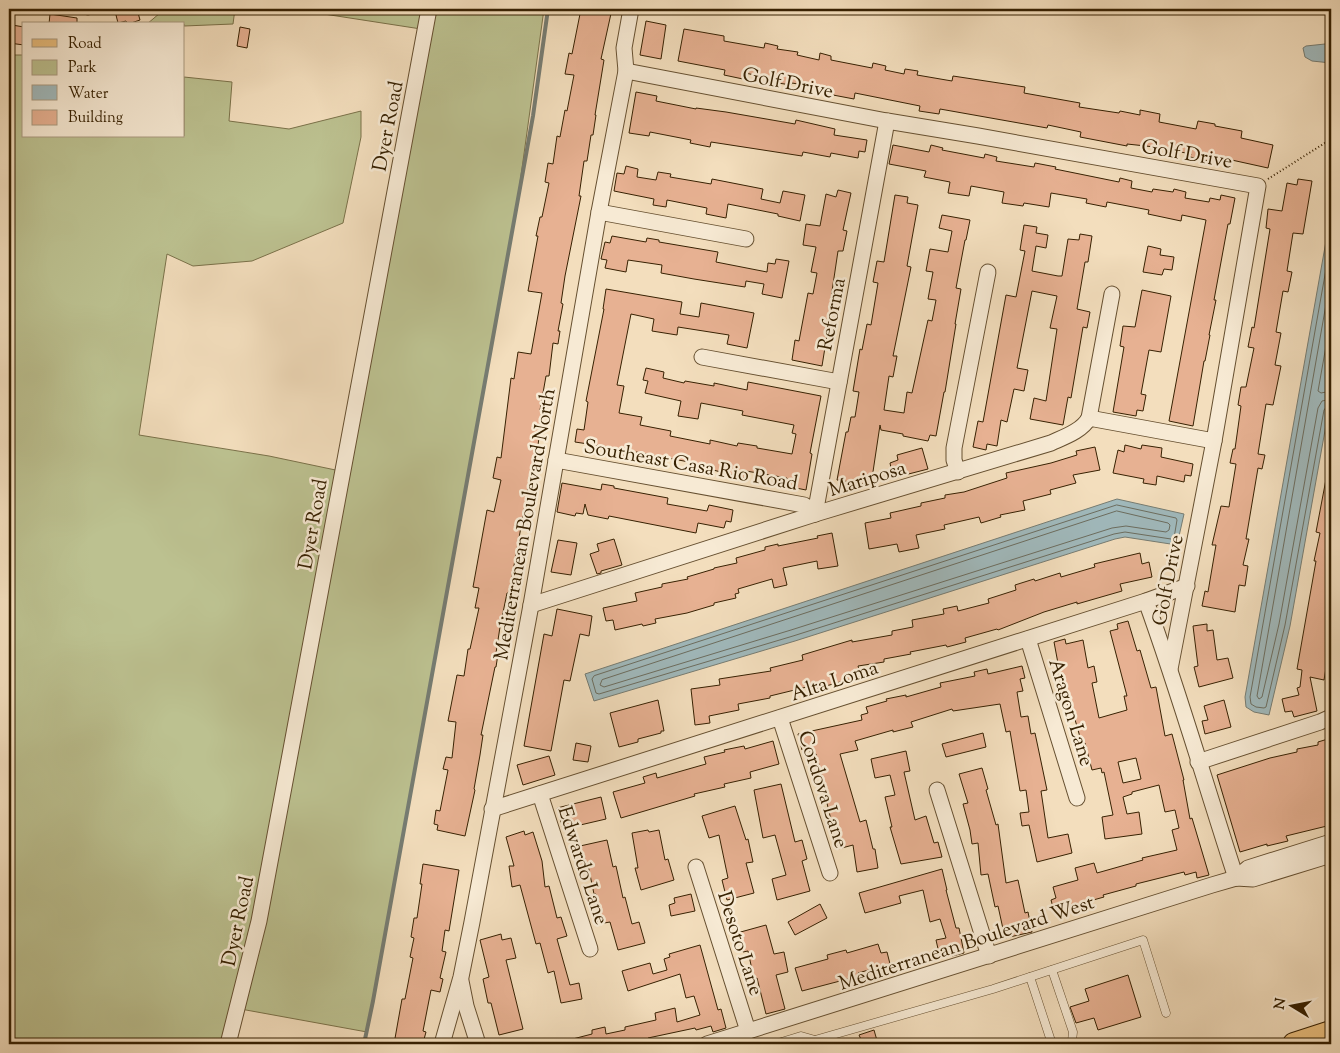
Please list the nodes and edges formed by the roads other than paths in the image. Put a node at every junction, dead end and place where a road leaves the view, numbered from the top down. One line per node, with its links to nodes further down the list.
1 (429, 9): 42 (street, Dyer Road)
2 (631, 9): 3 (street, Mediterranean Boulevard North)
3 (626, 71): 4 (street, Golf Drive); 5 (street, Mediterranean Boulevard North)
4 (887, 121): 10 (street, Reforma); 12 (street, Golf Drive)
5 (599, 212): 6 (street); 13 (street, Mediterranean Boulevard North)
6 (746, 239)
7 (988, 272): 14 (street)
8 (1112, 294): 11 (street)
9 (702, 357): 10 (street)
10 (839, 382): 15 (street, Reforma)
11 (1089, 418): 12 (street); 14 (street, Mariposa)
12 (1214, 441): 16 (street, Golf Drive)
13 (556, 460): 15 (street, Southeast Casa Rio Road); 18 (street, Mediterranean Boulevard North)
14 (958, 472): 15 (street, Mariposa)
15 (814, 514): 18 (street, Mariposa)
16 (1187, 586): 17 (street, Alta Loma); 20 (street, Golf Drive)
17 (1146, 602): 19 (street, Alta Loma); 20 (street, Golf Drive)
18 (531, 605): 27 (street, Mediterranean Boulevard North)
19 (1028, 639): 22 (street, Alta Loma); 26 (street, Aragon Lane)
20 (1170, 669): 23 (street, Golf Drive)
21 (1331, 717): 23 (street)
22 (780, 718): 25 (street, Alta Loma); 31 (street, Cordova Lane)
23 (1198, 762): 32 (street, Golf Drive)
24 (937, 790): 34 (street)
25 (540, 794): 27 (street, Alta Loma); 33 (street, Edwardo Lane)
26 (1077, 798)
27 (492, 809): 37 (street, Mediterranean Boulevard North)
28 (1331, 842): 32 (street, Mediterranean Boulevard West)
29 (1331, 854): 32 (street, Mediterranean Boulevard West)
30 (696, 867): 39 (street, Desoto Lane)
31 (830, 873)
32 (1236, 878): 34 (street, Mediterranean Boulevard West)
33 (590, 949)
34 (989, 956): 39 (street, Mediterranean Boulevard West)
35 (1052, 970): 36 (lane); 38 (lane); 48 (lane)
36 (1030, 977): 41 (lane); 47 (lane)
37 (461, 978): 43 (street, Mediterranean Boulevard North); 44 (street)
38 (1166, 1013)
39 (748, 1031): 45 (street, Mediterranean Boulevard West)
40 (1331, 1032): 49 (main road)
41 (816, 1042): 46 (lane)
42 (228, 1044)
43 (442, 1044)
44 (478, 1044)
45 (707, 1044)
46 (775, 1044)
47 (1052, 1044)
48 (1068, 1044)
49 (1294, 1044)

